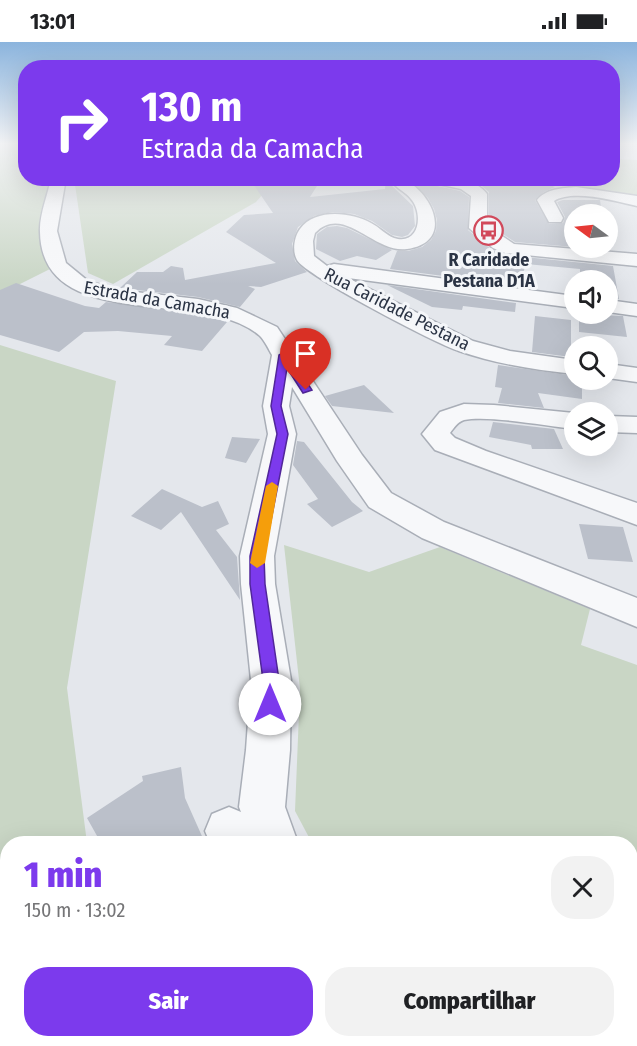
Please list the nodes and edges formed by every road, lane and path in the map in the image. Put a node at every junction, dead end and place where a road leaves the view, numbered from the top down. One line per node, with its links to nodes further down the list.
1 (55, 190): 14 (street, Estrada da Camacha)
2 (410, 190): 10 (street, Rua Caridade Pestana)
3 (472, 190): 9 (street)
4 (569, 190): 5 (street)
5 (573, 192): 6 (street); 7 (street); 8 (street)
6 (637, 201)
7 (572, 204)
8 (555, 218)
9 (637, 260)
10 (317, 268): 11 (street); 15 (street, Rua Caridade Pestana)
11 (564, 301)
12 (618, 307): 13 (street)
13 (637, 310)
14 (284, 355): 22 (street, Estrada da Camacha); 23 (street)
15 (564, 366)
16 (618, 372): 17 (street)
17 (637, 375)
18 (564, 420): 21 (street)
19 (618, 424): 20 (street)
20 (637, 425)
21 (637, 514)
22 (637, 613)
23 (272, 836)

